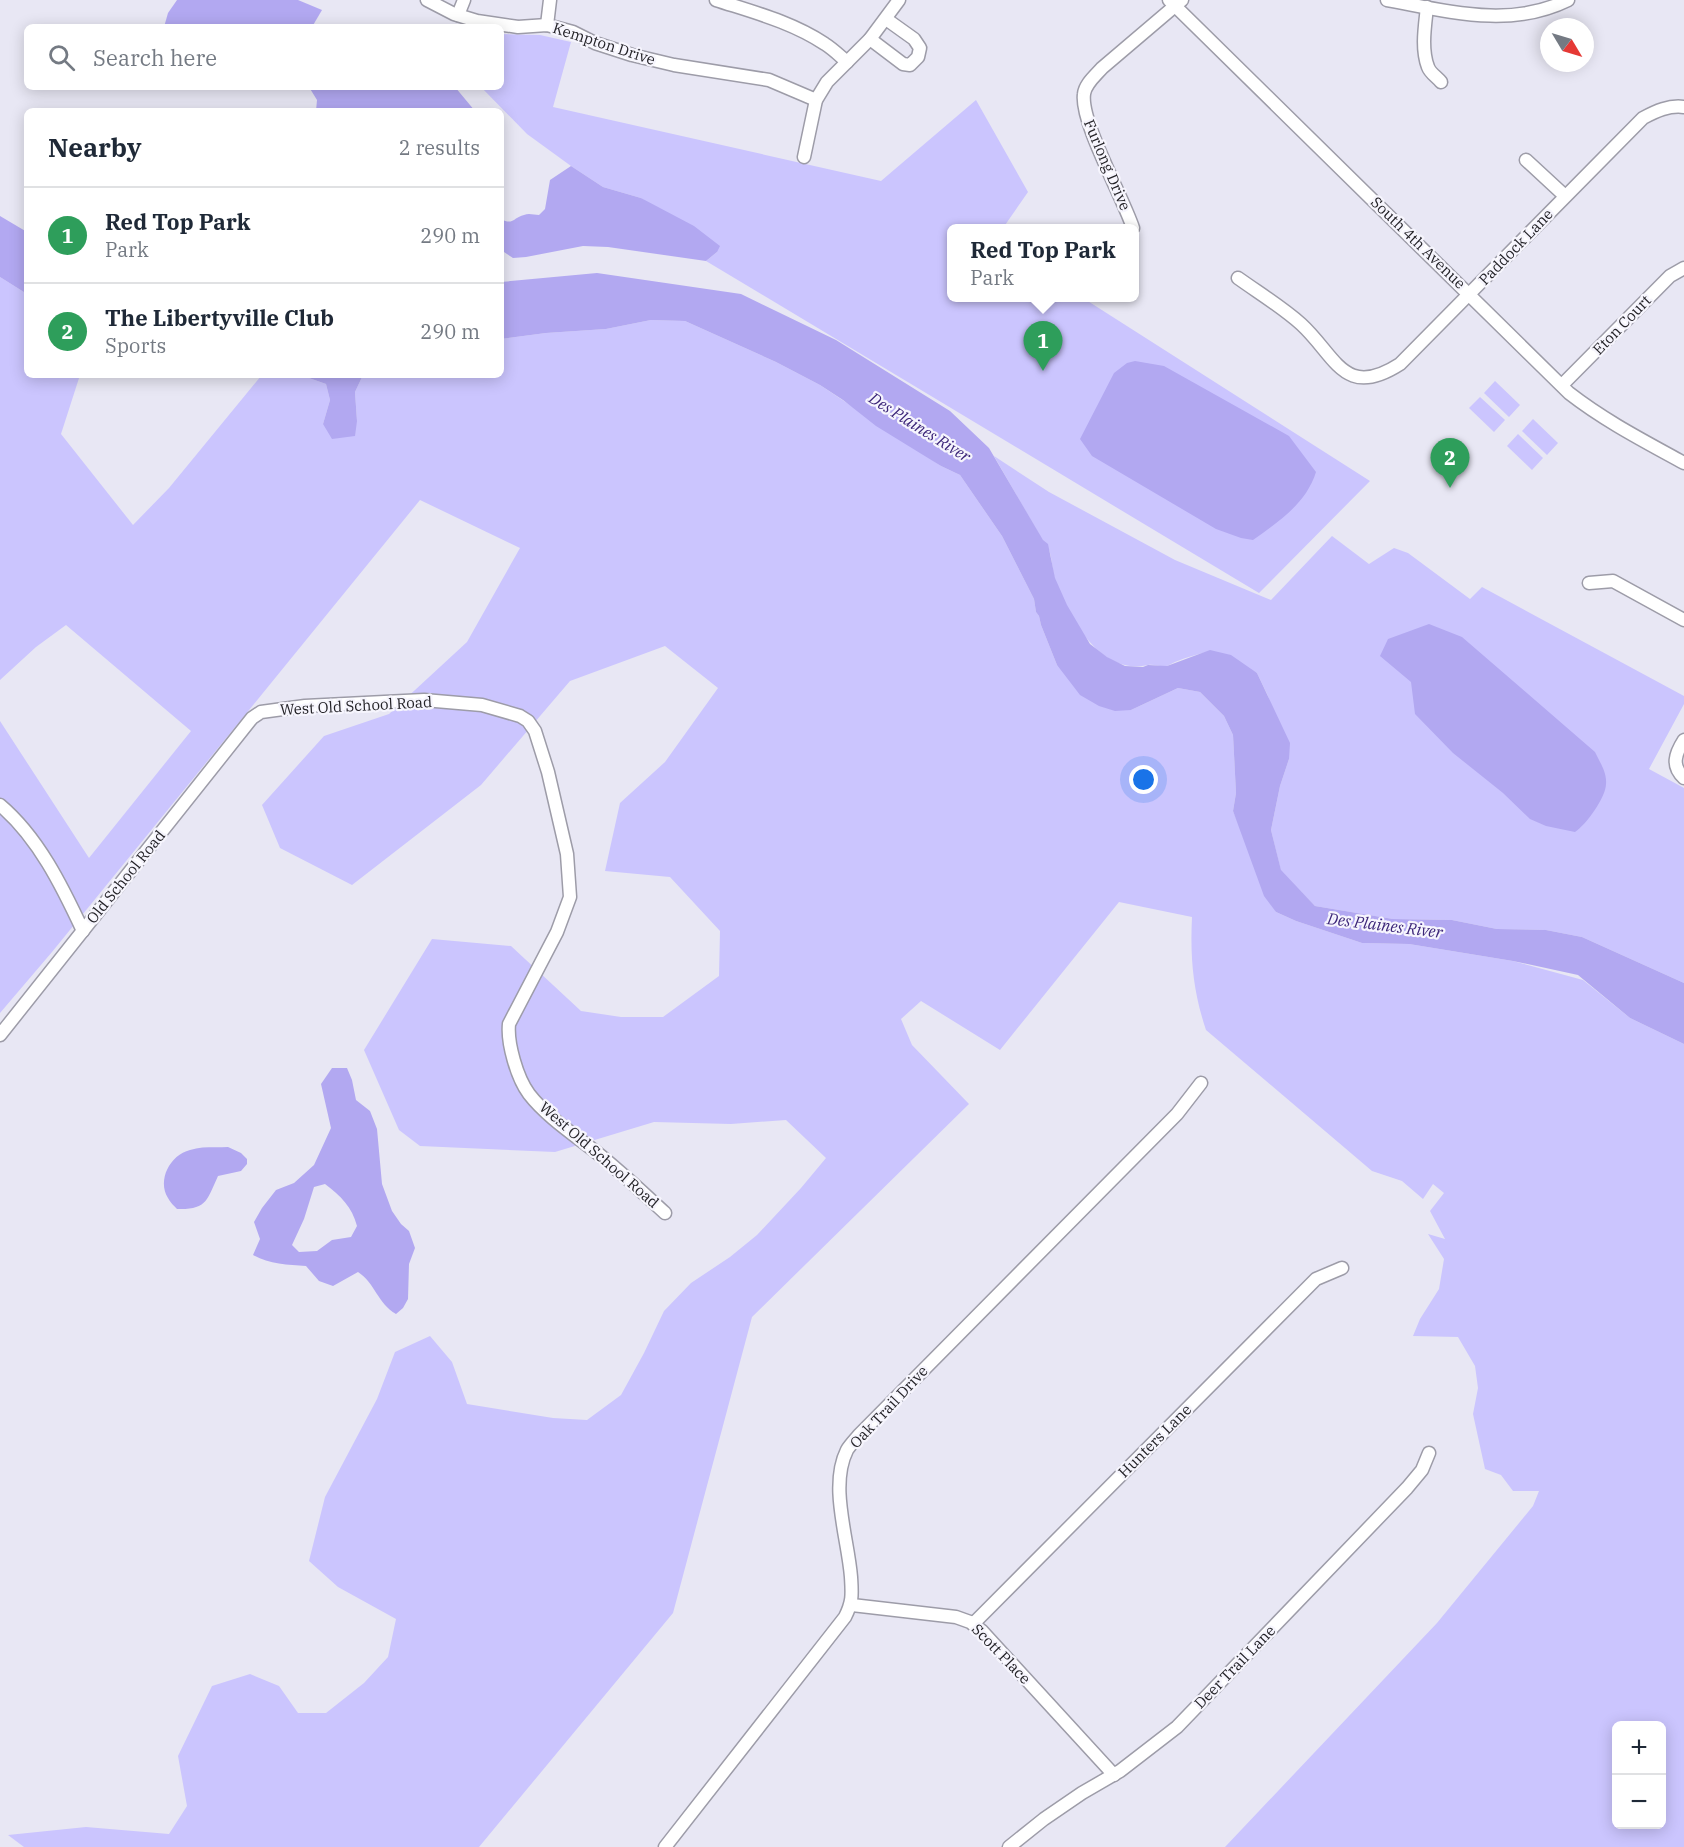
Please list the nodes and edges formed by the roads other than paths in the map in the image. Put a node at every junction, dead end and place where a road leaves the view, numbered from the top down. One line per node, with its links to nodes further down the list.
1 (427, 0): 10 (street, Kempton Drive)
2 (464, 0): 10 (street)
3 (550, 0): 13 (street)
4 (716, 0): 16 (street)
5 (898, 0): 11 (street)
6 (1387, 0): 9 (street)
7 (1568, 0): 9 (street)
8 (1176, 2): 23 (street, Furlong Drive); 26 (street, South 4th Avenue)
9 (1427, 7): 17 (street)
10 (458, 15): 12 (street, Kempton Drive)
11 (886, 19): 15 (street); 15 (street)
12 (492, 24)
13 (547, 25): 14 (street, Kempton Drive); 18 (street, Kempton Drive)
14 (504, 26)
15 (870, 39): 16 (street)
16 (847, 62): 18 (street)
17 (1441, 82)
18 (816, 100): 20 (street)
19 (1684, 107): 22 (street, Paddock Lane)
20 (804, 157)
21 (1526, 160): 22 (street)
22 (1565, 196): 26 (street, Paddock Lane)
23 (1132, 224)
24 (1684, 268): 27 (street, Eton Court)
25 (1238, 278): 26 (street, Paddock Lane)
26 (1469, 294): 27 (street, South 4th Avenue)
27 (1562, 385): 28 (street, South 4th Avenue)
28 (1684, 463)
29 (1589, 583): 30 (street)
30 (1684, 620)
31 (252, 718): 35 (street, Old School Road); 38 (street, West Old School Road)
32 (1684, 740): 33 (street)
33 (1684, 778)
34 (0, 805): 35 (street)
35 (83, 931): 36 (street, Old School Road)
36 (0, 1035)
37 (1201, 1083): 41 (street, Oak Trail Drive)
38 (665, 1213)
39 (1342, 1268): 42 (street, Hunters Lane)
40 (1429, 1453): 43 (street, Deer Trail Lane)
41 (852, 1605): 42 (street, Scott Place); 44 (street)
42 (973, 1624): 43 (street, Scott Place)
43 (1114, 1775): 45 (street, Deer Trail Lane)
44 (665, 1847)
45 (1009, 1847)

